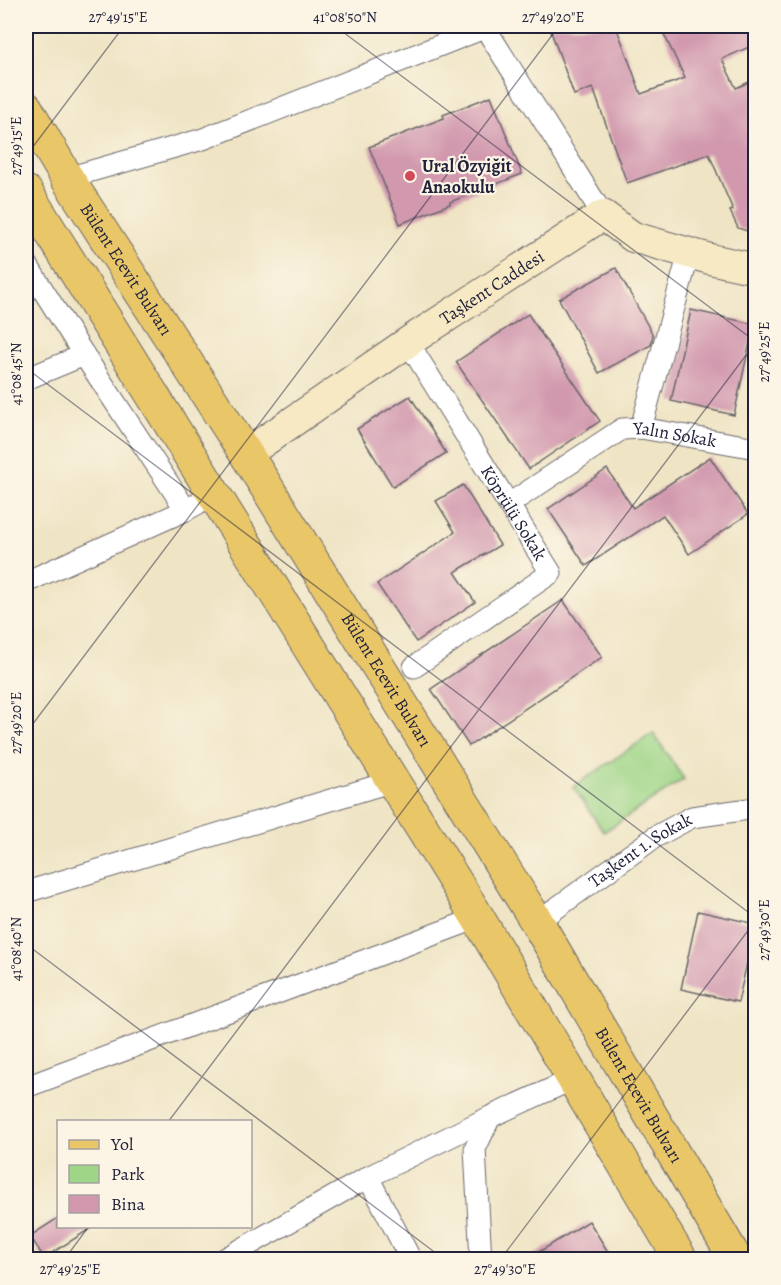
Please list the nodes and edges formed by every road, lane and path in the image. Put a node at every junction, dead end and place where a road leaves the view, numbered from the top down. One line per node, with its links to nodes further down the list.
1 (486, 26): 3 (street); 5 (street)
2 (26, 108): 3 (main road, Bülent Ecevit Bulvarı)
3 (67, 178): 14 (main road, Bülent Ecevit Bulvarı)
4 (26, 192): 15 (main road)
5 (603, 215): 6 (street); 9 (street, Taşkent Caddesi)
6 (689, 253): 8 (street); 12 (street)
7 (26, 263): 10 (street)
8 (756, 269)
9 (408, 342): 14 (street, Taşkent Caddesi); 16 (street, Köprülü Sokak)
10 (84, 356): 11 (street); 17 (street)
11 (26, 379)
12 (641, 428): 13 (street, Yalın Sokak); 16 (street, Yalın Sokak)
13 (756, 448)
14 (246, 454): 24 (main road, Bülent Ecevit Bulvarı)
15 (213, 493): 17 (street); 20 (main road)
16 (509, 504): 19 (street, Köprülü Sokak)
17 (186, 510): 18 (street)
18 (26, 582)
19 (414, 667)
20 (393, 782): 22 (street); 23 (main road)
21 (756, 808): 24 (street, Taşkent 1. Sokak)
22 (26, 892)
23 (478, 918): 25 (main road); 26 (street)
24 (537, 922): 33 (main road, Bülent Ecevit Bulvarı)
25 (573, 1079): 27 (street); 32 (main road)
26 (26, 1087)
27 (490, 1117): 28 (street); 31 (street)
28 (368, 1177): 29 (street); 30 (street)
29 (227, 1260)
30 (411, 1260)
31 (481, 1260)
32 (681, 1260)
33 (736, 1260)

